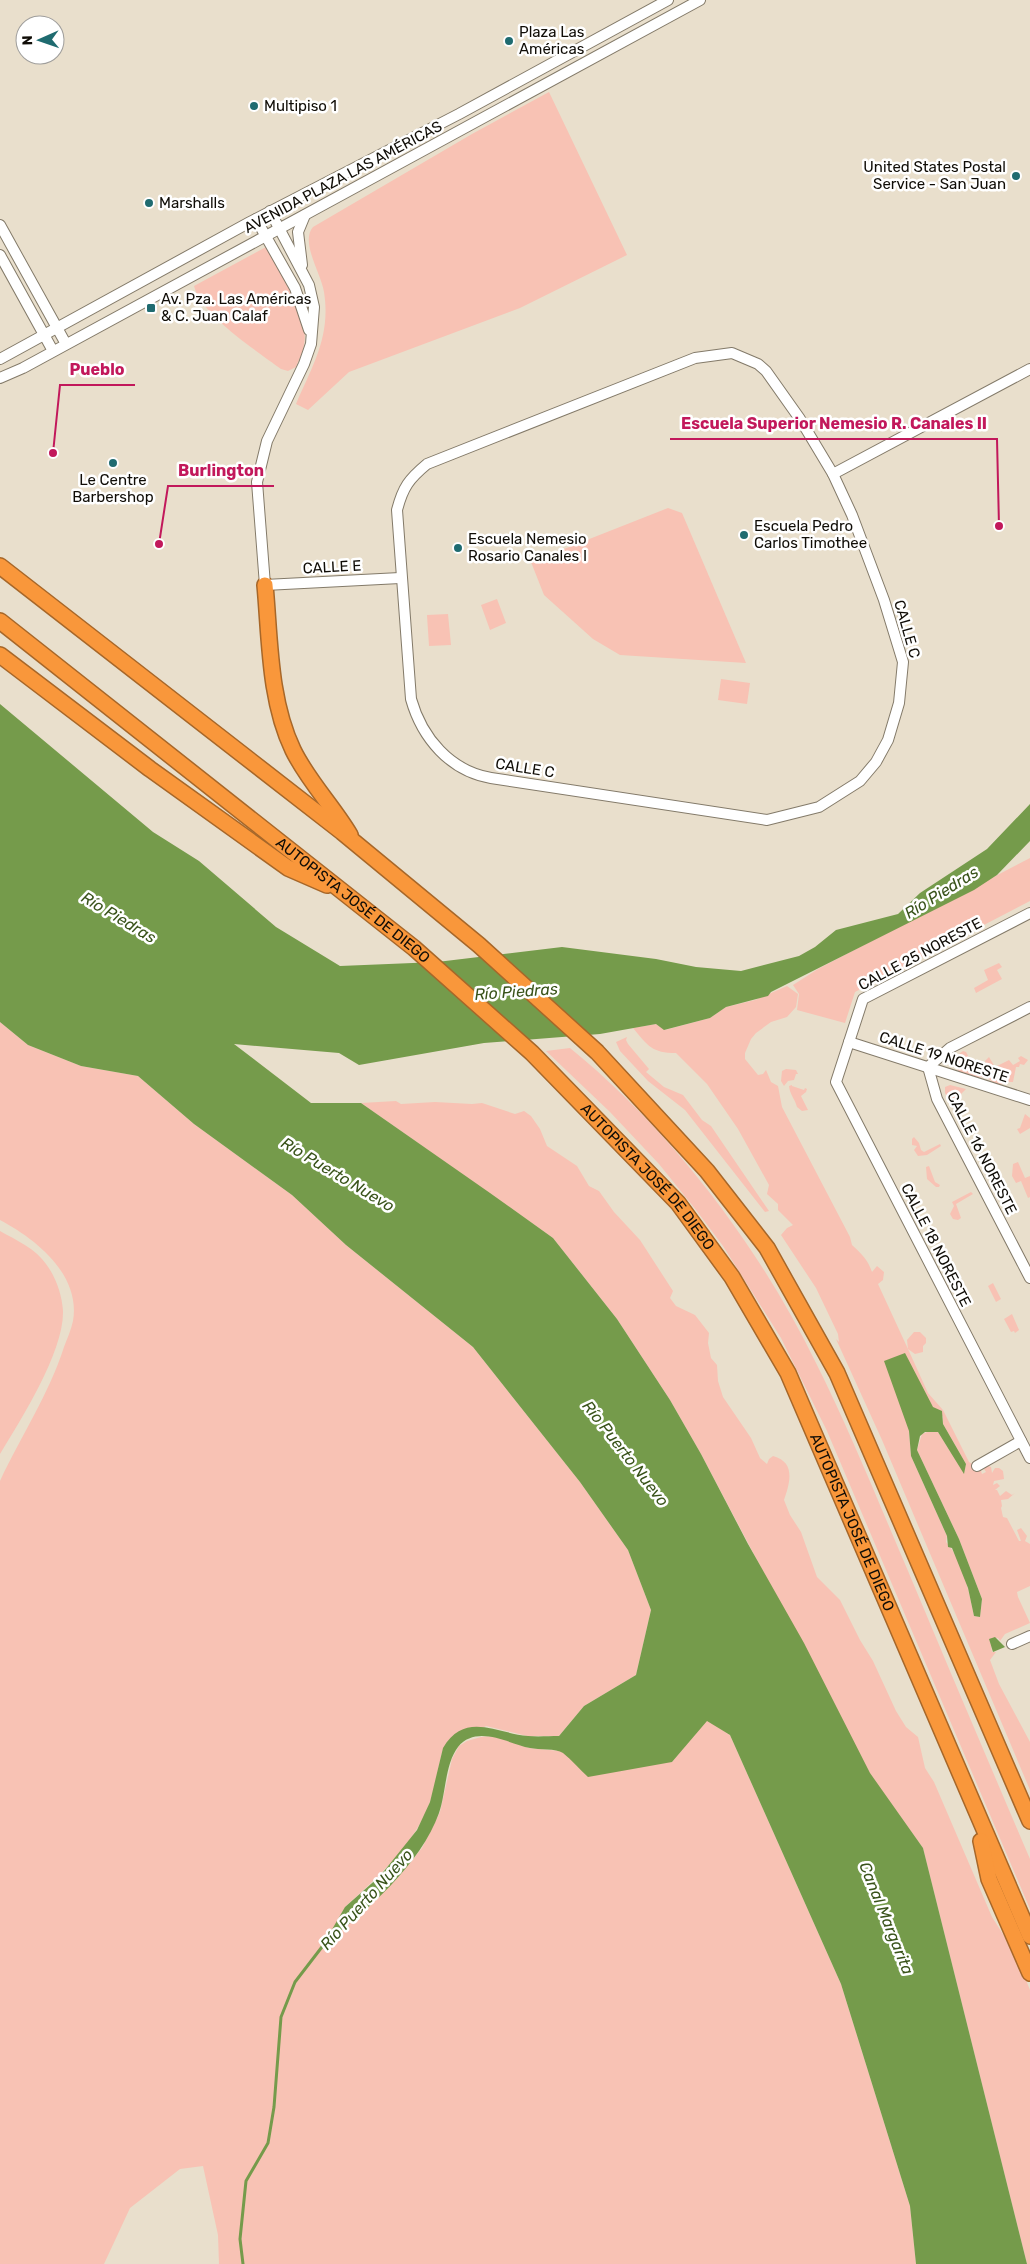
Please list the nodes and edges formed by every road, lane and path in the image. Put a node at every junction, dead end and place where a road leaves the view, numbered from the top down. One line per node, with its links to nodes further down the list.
1 (668, 0): 3 (street, AVENIDA PLAZA LAS AMÉRICAS)
2 (700, 0): 4 (street, AVENIDA PLAZA LAS AMÉRICAS)
3 (270, 211): 5 (street, AVENIDA PLAZA LAS AMÉRICAS); 7 (street)
4 (305, 215): 7 (street, AVENIDA PLAZA LAS AMÉRICAS); 10 (street)
5 (256, 218): 8 (street); 11 (street, AVENIDA PLAZA LAS AMÉRICAS)
6 (0, 225): 11 (street)
7 (279, 228): 8 (street, AVENIDA PLAZA LAS AMÉRICAS); 10 (street)
8 (266, 236): 13 (street, AVENIDA PLAZA LAS AMÉRICAS); 14 (street)
9 (0, 255): 12 (street)
10 (305, 279): 14 (street)
11 (58, 328): 12 (street, AVENIDA PLAZA LAS AMÉRICAS); 13 (street)
12 (44, 335): 15 (street); 16 (street, AVENIDA PLAZA LAS AMÉRICAS)
13 (66, 344): 15 (street, AVENIDA PLAZA LAS AMÉRICAS)
14 (311, 344): 22 (street)
15 (53, 351): 18 (street, AVENIDA PLAZA LAS AMÉRICAS)
16 (0, 359)
17 (1030, 369): 19 (street)
18 (0, 378)
19 (833, 474): 21 (street, CALLE C); 21 (street, CALLE C)
20 (0, 566): 25 (highway)
21 (400, 578): 22 (street, CALLE E)
22 (265, 586): 25 (highway)
23 (0, 621): 26 (highway, AUTOPISTA JOSÉ DE DIEGO)
24 (0, 655): 26 (highway)
25 (355, 843): 39 (highway)
26 (347, 893): 38 (highway, AUTOPISTA JOSÉ DE DIEGO)
27 (1030, 913): 29 (street, CALLE 25 NORESTE)
28 (1030, 1007): 30 (street)
29 (849, 1042): 30 (street, CALLE 19 NORESTE); 33 (street, CALLE 18 NORESTE)
30 (928, 1067): 31 (street, CALLE 19 NORESTE); 32 (street, CALLE 16 NORESTE)
31 (1030, 1100)
32 (1030, 1278)
33 (1021, 1441): 34 (street, CALLE 18 NORESTE); 35 (street)
34 (1030, 1458)
35 (977, 1466)
36 (1029, 1638): 37 (street)
37 (1012, 1644)
38 (974, 1808): 40 (highway, AUTOPISTA JOSÉ DE DIEGO); 41 (highway)
39 (1030, 1821)
40 (1030, 1936)
41 (1030, 1973)

